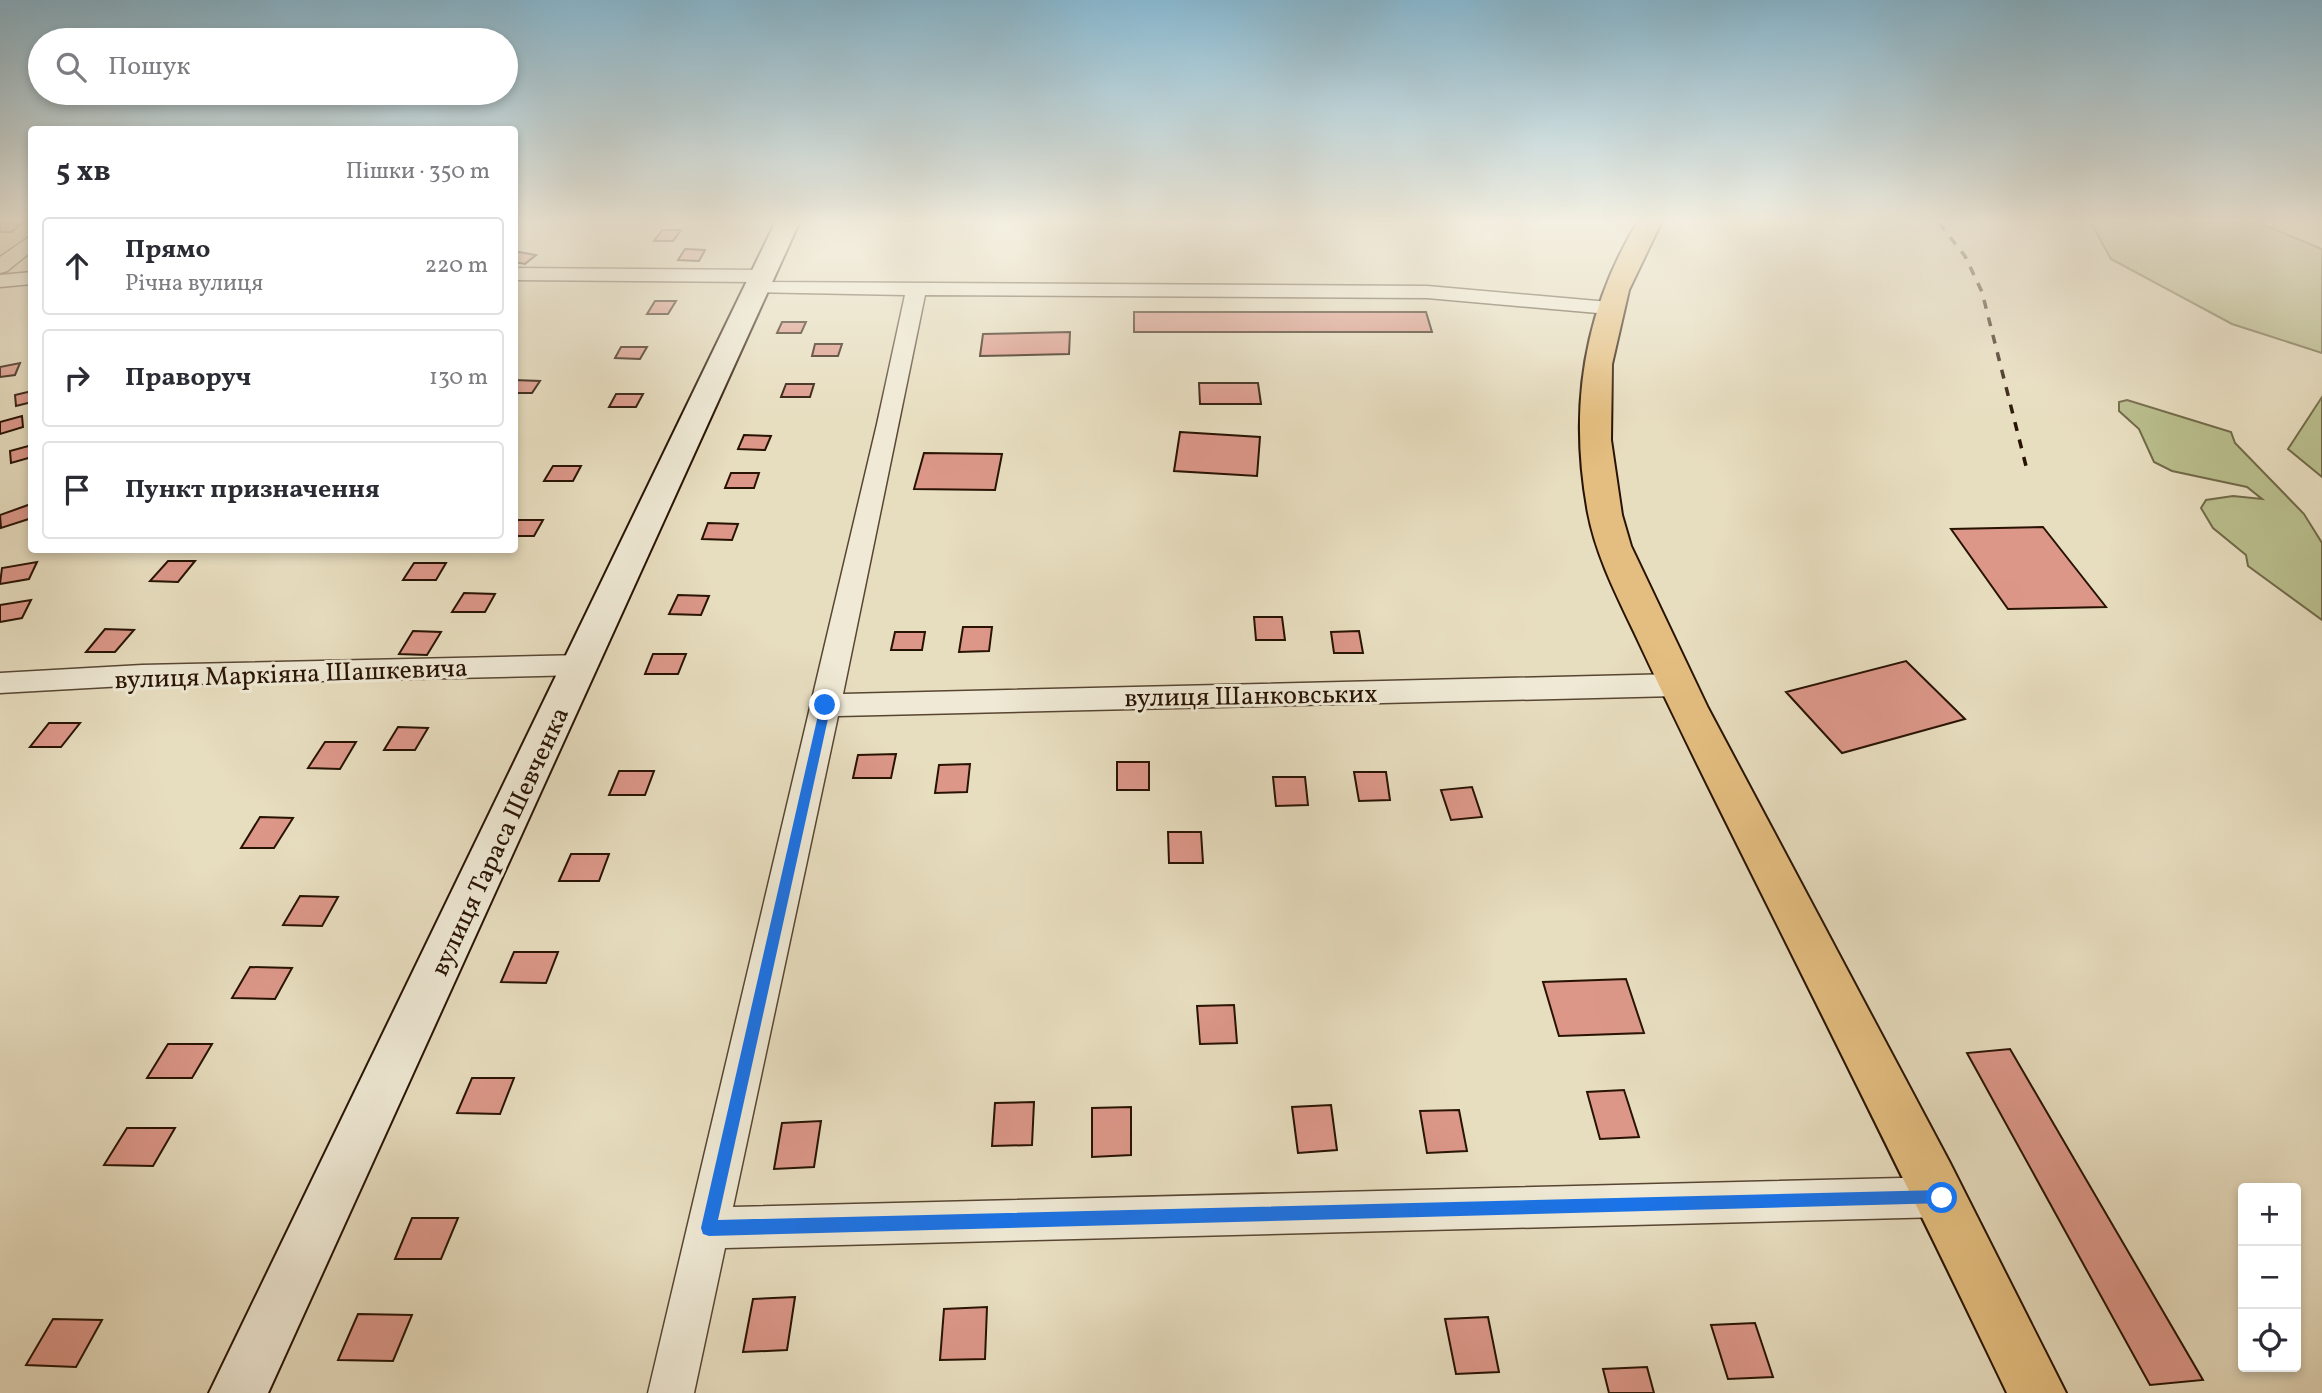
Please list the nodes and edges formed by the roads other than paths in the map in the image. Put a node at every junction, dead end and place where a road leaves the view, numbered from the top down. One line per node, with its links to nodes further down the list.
1 (758, 288): 6 (street, вулиця Тараса Шевченка)
2 (877, 288): 4 (street)
3 (1617, 288): 5 (highway)
4 (916, 290): 5 (street); 9 (street)
5 (1609, 308): 8 (highway)
6 (582, 665): 7 (street, вулиця Маркіяна Шашкевича); 12 (street, вулиця Тараса Шевченка)
7 (0, 683)
8 (1676, 685): 9 (street, вулиця Шанковських); 10 (highway)
9 (825, 705): 11 (street)
10 (1942, 1198): 11 (street); 14 (highway)
11 (709, 1228): 13 (street)
12 (238, 1393)
13 (671, 1393)
14 (2037, 1393)

